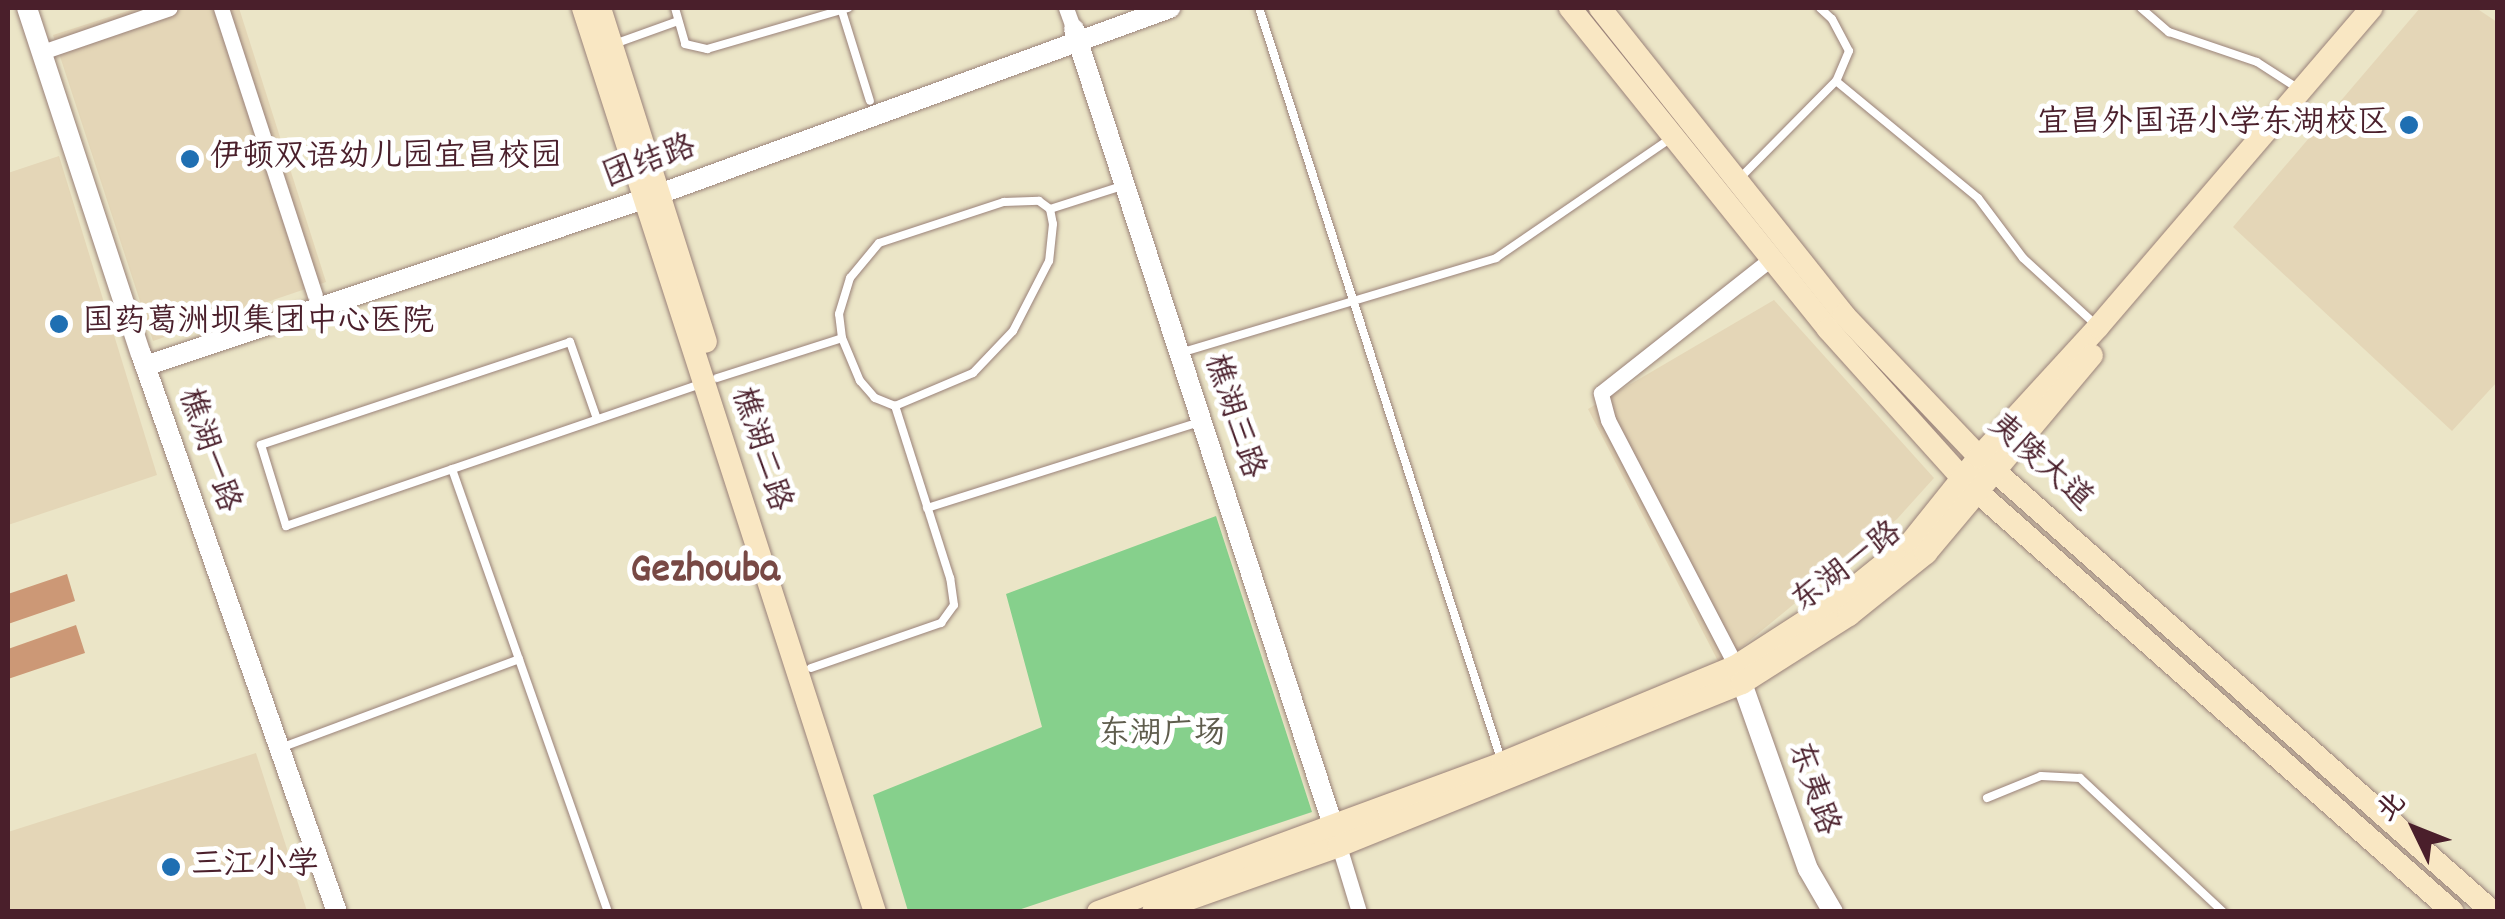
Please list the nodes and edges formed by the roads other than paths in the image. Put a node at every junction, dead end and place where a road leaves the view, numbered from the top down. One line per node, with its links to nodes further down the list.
1 (27, 8): 20 (street, 樵湖一路)
2 (170, 8): 20 (street)
3 (222, 8): 30 (street)
4 (583, 8): 27 (main road, 樵湖二路)
5 (600, 8): 19 (main road, 樵湖二路)
6 (675, 8): 17 (lane)
7 (843, 8): 17 (lane); 23 (lane)
8 (1132, 8): 18 (street, 团结路)
9 (1170, 8): 18 (street, 团结路)
10 (1259, 8): 31 (lane)
11 (1570, 8): 24 (main road, 夷陵大道)
12 (1600, 8): 25 (main road, 夷陵大道)
13 (1820, 8): 21 (lane)
14 (2141, 8): 22 (lane)
15 (2370, 8): 22 (main road)
16 (2389, 8): 40 (main road)
17 (678, 22): 19 (lane)
18 (1072, 24): 23 (street, 团结路); 26 (street, 樵湖三路); 27 (street, 团结路)
19 (613, 45): 27 (main road, 樵湖二路)
20 (42, 52): 35 (street, 樵湖一路)
21 (1836, 81): 25 (lane); 32 (lane)
22 (2302, 90): 32 (main road)
23 (870, 101): 27 (street, 团结路)
24 (1674, 137): 29 (main road, 夷陵大道); 31 (lane)
25 (1738, 180): 40 (main road, 夷陵大道)
26 (1125, 185): 28 (lane); 34 (street, 樵湖三路)
27 (652, 190): 30 (street, 团结路); 35 (street, 团结路); 36 (main road, 樵湖二路)
28 (1050, 209): 33 (lane); 37 (lane)
29 (1772, 258): 42 (main road, 夷陵大道); 46 (street)
30 (315, 295): 35 (street, 团结路)
31 (1354, 300): 34 (lane); 48 (lane)
32 (2098, 326): 40 (main road)
33 (842, 338): 36 (lane); 37 (lane)
34 (1180, 352): 39 (street, 樵湖三路)
35 (143, 360): 47 (street, 樵湖一路)
36 (710, 381): 38 (lane); 45 (main road, 樵湖二路); 53 (main road, 樵湖二路)
37 (895, 406): 43 (lane)
38 (597, 418): 41 (lane); 41 (lane)
39 (1202, 422): 43 (lane); 50 (street, 樵湖三路)
40 (1987, 463): 42 (main road); 61 (main road, 夷陵大道)
41 (452, 469): 44 (lane)
42 (1970, 485): 46 (main road); 60 (main road, 夷陵大道)
43 (928, 508): 45 (lane)
44 (519, 660): 47 (lane); 52 (lane)
45 (811, 668): 54 (main road, 樵湖二路)
46 (1739, 675): 48 (main road); 50 (main road); 58 (street, 东夷路)
47 (280, 748): 51 (street, 樵湖一路)
48 (1502, 763): 50 (main road)
49 (1987, 798): 59 (lane)
50 (1336, 837): 55 (main road); 56 (main road); 57 (street)
51 (337, 912)
52 (608, 912)
53 (875, 912)
54 (890, 912)
55 (1098, 912)
56 (1153, 912)
57 (1358, 912)
58 (1833, 912)
59 (2223, 912)
60 (2453, 912)
61 (2494, 912)

